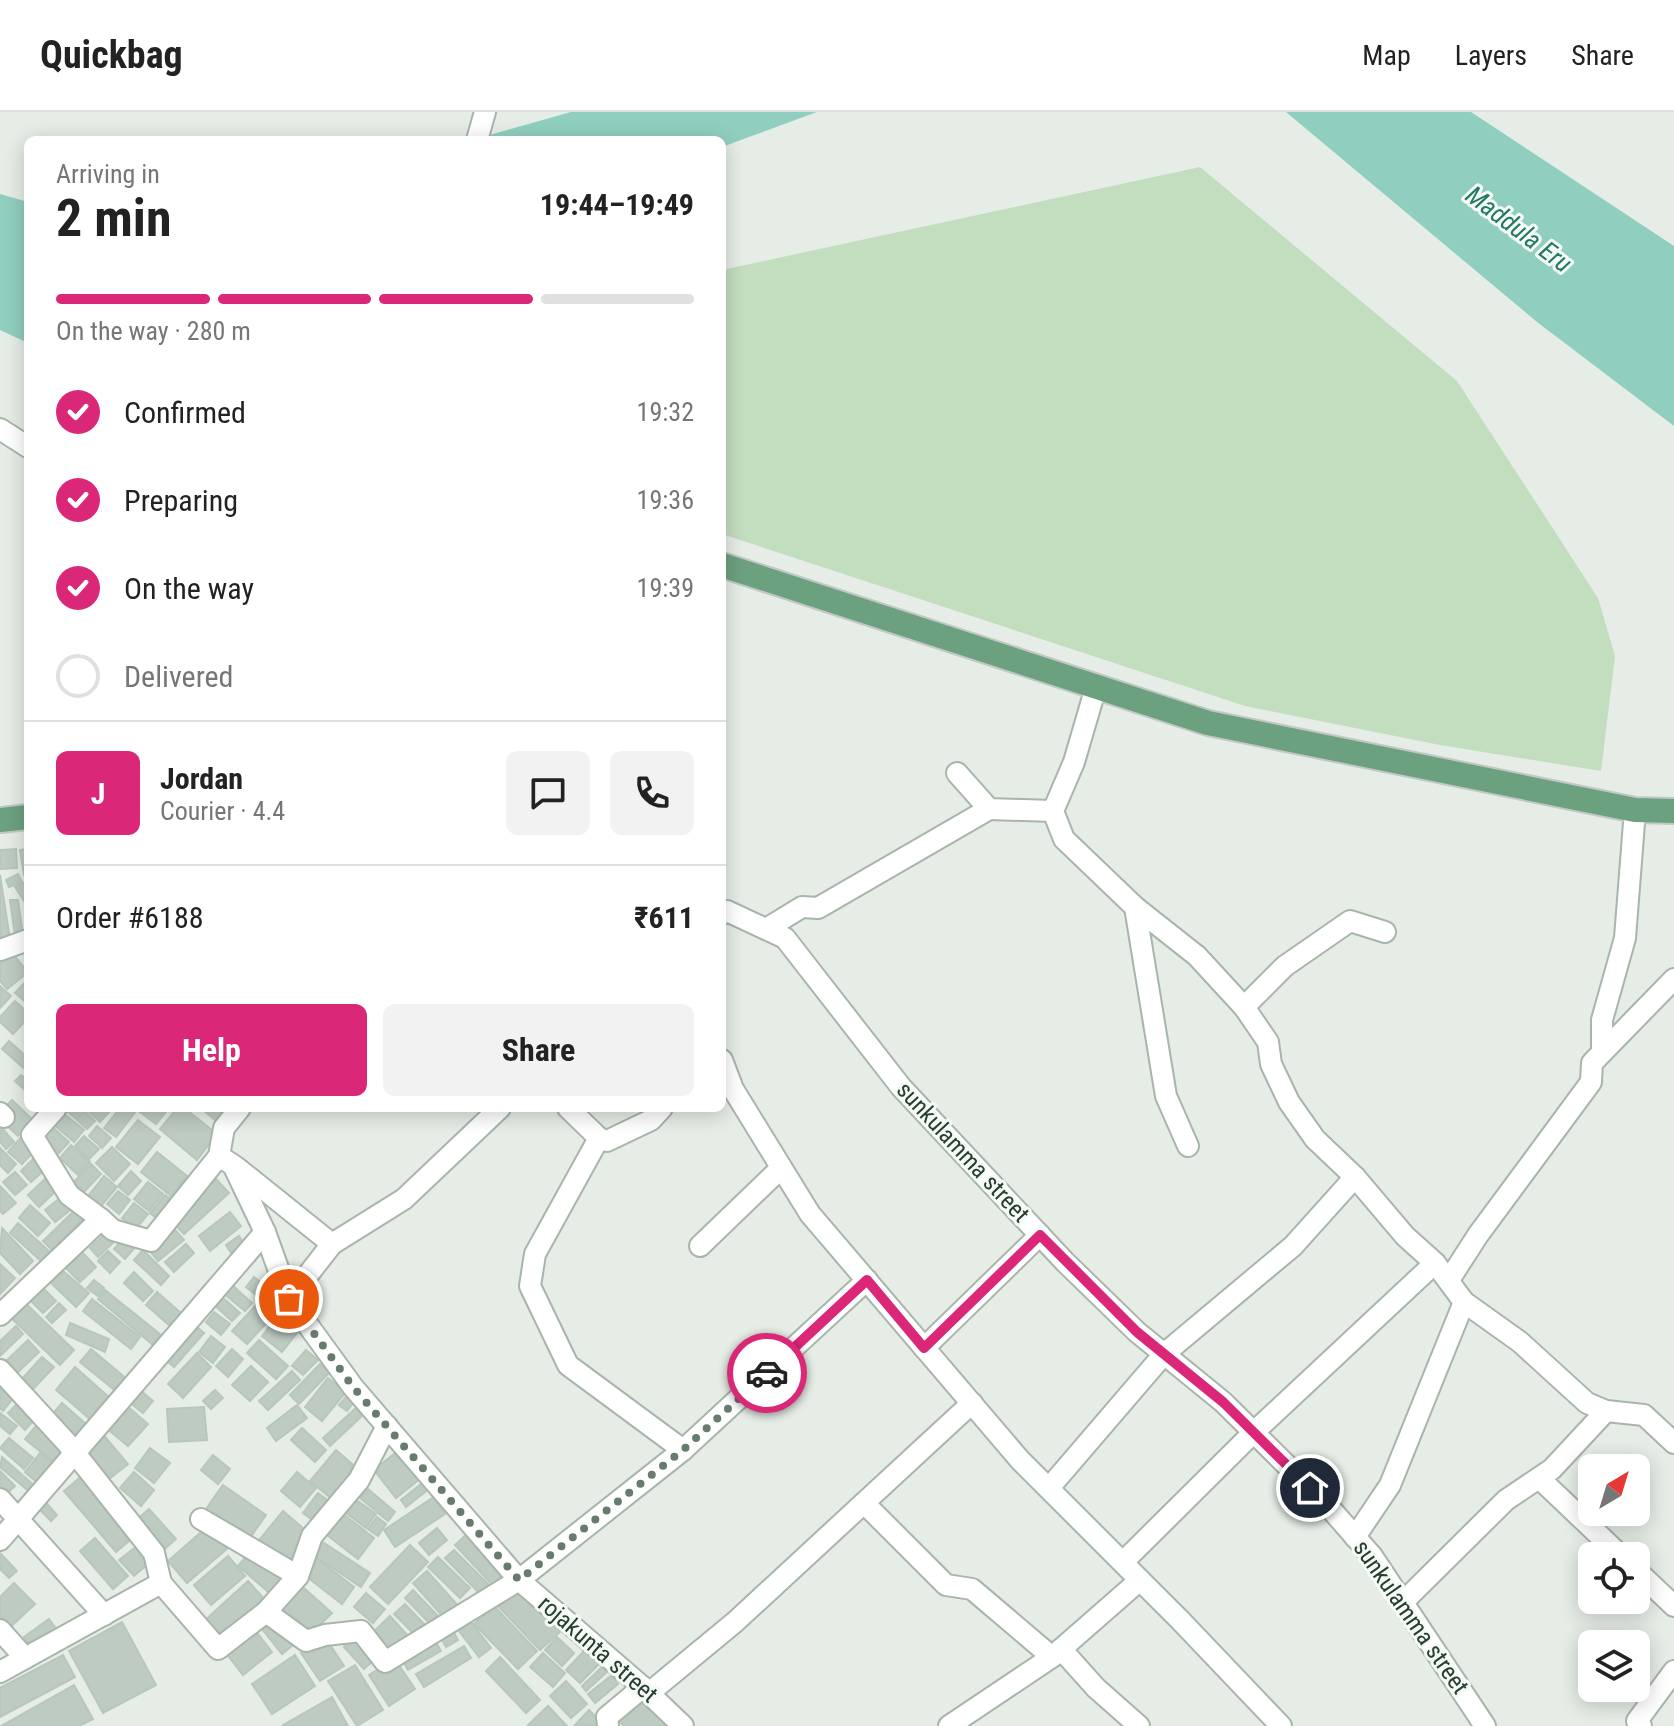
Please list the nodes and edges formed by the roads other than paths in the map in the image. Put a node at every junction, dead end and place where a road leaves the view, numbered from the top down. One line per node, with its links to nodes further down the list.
1 (485, 112): 2 (street)
2 (478, 136)
3 (0, 429): 4 (street)
4 (24, 444)
5 (726, 566): 6 (main road)
6 (1096, 687): 9 (main road); 10 (street)
7 (957, 773): 8 (street)
8 (989, 809): 10 (street); 16 (street)
9 (1635, 810): 11 (main road); 22 (street)
10 (1053, 811): 14 (street)
11 (1674, 811)
12 (24, 817): 13 (main road)
13 (0, 820)
14 (1135, 907): 21 (street); 30 (street)
15 (726, 912): 16 (street, sunkulamma street)
16 (766, 929): 36 (street, sunkulamma street)
17 (1385, 932): 21 (street)
18 (24, 941): 19 (street)
19 (0, 950)
20 (1670, 988): 22 (street)
21 (1244, 1007): 33 (street)
22 (1602, 1051): 41 (street)
23 (726, 1071): 32 (street)
24 (52, 1112): 34 (street)
25 (237, 1112): 31 (street)
26 (496, 1112): 37 (street)
27 (572, 1112): 29 (street)
28 (658, 1112): 29 (street)
29 (599, 1138): 53 (street)
30 (1188, 1146)
31 (226, 1160): 34 (street); 35 (street); 37 (street)
32 (781, 1168): 38 (street); 40 (street)
33 (1355, 1177): 39 (street); 46 (street)
34 (101, 1219): 44 (street)
35 (265, 1232): 42 (street); 54 (street)
36 (1040, 1235): 45 (street); 46 (street, sunkulamma street)
37 (332, 1244): 42 (street)
38 (700, 1246)
39 (1435, 1263): 41 (street); 51 (street)
40 (867, 1280): 45 (street); 53 (street)
41 (1449, 1280): 43 (street)
42 (289, 1299): 50 (street)
43 (1464, 1302): 49 (street); 61 (street)
44 (0, 1315)
45 (924, 1348): 48 (street)
46 (1164, 1354): 51 (street, sunkulamma street); 56 (street)
47 (0, 1370): 54 (street)
48 (972, 1403): 56 (street); 58 (street)
49 (1606, 1411): 52 (street); 55 (street)
50 (387, 1426): 65 (street); 66 (street)
51 (1254, 1432): 61 (street, sunkulamma street); 64 (street)
52 (1674, 1443)
53 (683, 1450): 66 (street)
54 (75, 1453): 59 (street); 68 (street)
55 (1539, 1478): 63 (street); 70 (street)
56 (1049, 1488): 64 (street)
57 (0, 1499): 59 (street)
58 (864, 1503): 75 (street); 79 (street)
59 (18, 1519): 62 (street); 73 (street)
60 (201, 1519): 65 (street)
61 (1355, 1537): 70 (street, sunkulamma street)
62 (0, 1540)
63 (1606, 1542)
64 (1123, 1562): 67 (street)
65 (298, 1576): 72 (street)
66 (519, 1580): 72 (street, rojakunta street); 79 (street, rojakunta street)
67 (1140, 1580): 75 (street); 84 (street)
68 (161, 1583): 72 (street); 73 (street)
69 (1650, 1583): 71 (street)
70 (1403, 1602): 85 (street, sunkulamma street)
71 (1674, 1606)
72 (266, 1612)
73 (104, 1615): 76 (street)
74 (0, 1630): 76 (street)
75 (1057, 1653): 82 (street); 83 (street)
76 (25, 1658): 78 (street)
77 (1674, 1671): 86 (street)
78 (0, 1672)
79 (646, 1690): 80 (street); 81 (street, rojakunta street)
80 (608, 1726)
81 (683, 1726)
82 (949, 1726)
83 (1139, 1726)
84 (1281, 1726)
85 (1485, 1726)
86 (1641, 1726)

